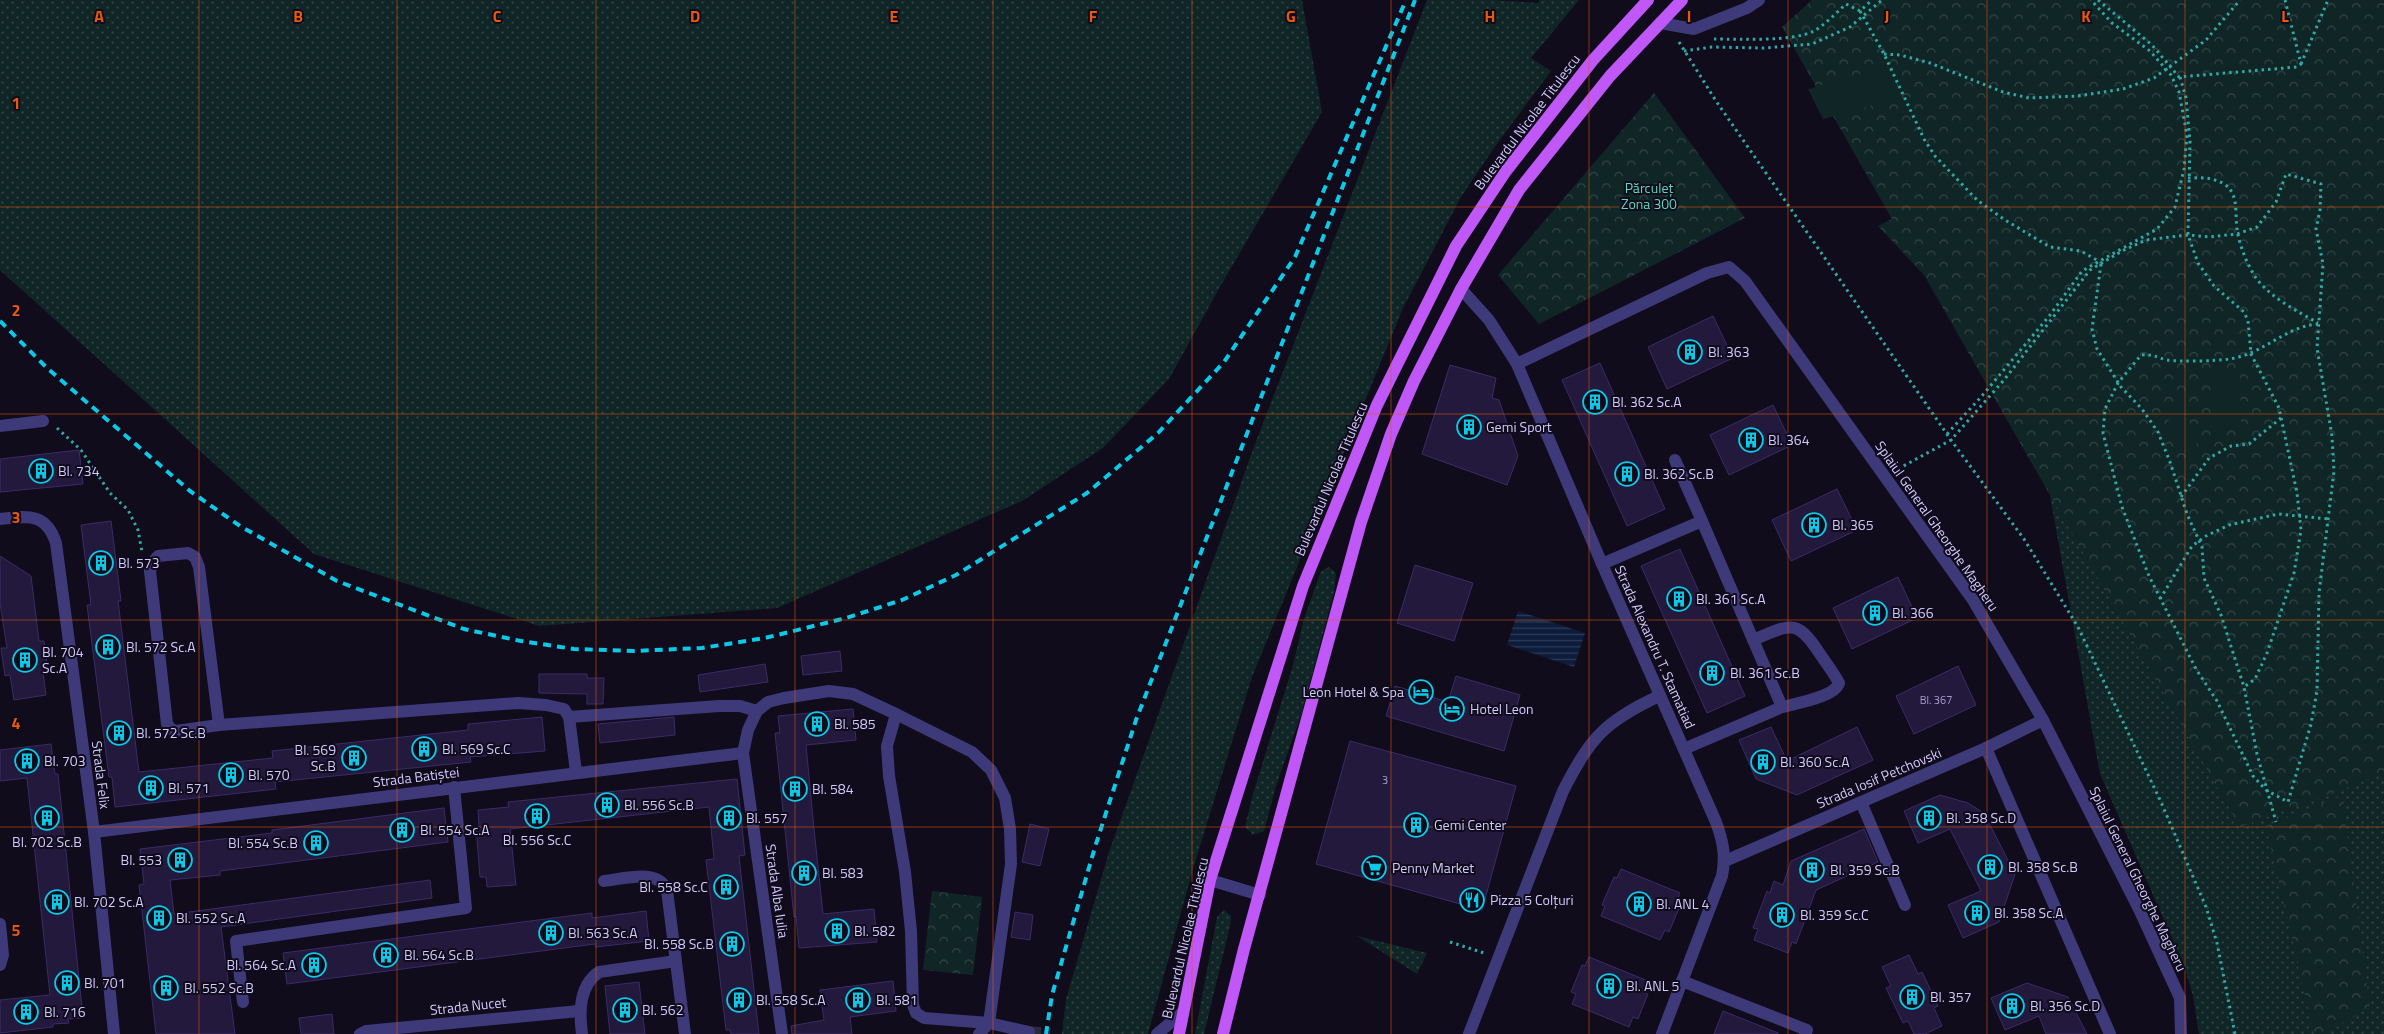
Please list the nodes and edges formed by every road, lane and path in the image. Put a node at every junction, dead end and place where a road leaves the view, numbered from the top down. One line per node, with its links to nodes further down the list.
1 (1648, 0): 66 (main road, Bulevardul Nicolae Titulescu)
2 (1682, 0): 12 (main road)
3 (1759, 0): 12 (street)
4 (1872, 0): 11 (path)
5 (1882, 0): 17 (path)
6 (2091, 0): 34 (path)
7 (2098, 0): 20 (path)
8 (2240, 0): 20 (path)
9 (2285, 0): 19 (path)
10 (2328, 0): 19 (path)
11 (1860, 11): 14 (path); 18 (path)
12 (1660, 23): 26 (main road)
13 (1677, 39): 16 (path)
14 (1710, 39)
15 (1686, 41): 16 (path)
16 (1680, 44): 17 (path)
17 (1684, 51): 34 (path)
18 (1884, 54): 20 (path); 25 (path)
19 (2301, 64): 21 (path)
20 (2170, 65): 21 (path)
21 (2180, 77): 22 (path)
22 (2188, 178): 23 (path); 24 (path)
23 (2237, 234): 24 (path); 27 (path); 27 (path)
24 (2188, 235): 25 (path); 28 (path)
25 (2100, 263): 30 (path); 35 (path)
26 (1460, 288): 29 (street, Strada Alexandru T. Stamatiad); 68 (main road)
27 (2318, 324): 28 (path); 41 (path)
28 (2251, 354): 30 (path); 31 (path)
29 (1517, 364): 37 (street, Splaiul General Gheorghe Magheru); 44 (street, Strada Alexandru T. Stamatiad)
30 (2118, 383): 38 (path); 46 (path)
31 (2281, 418): 38 (path); 39 (path)
32 (43, 422): 33 (street); 45 (path)
33 (0, 426)
34 (1947, 434): 35 (path)
35 (1951, 440): 37 (path); 95 (path)
36 (1675, 460): 42 (street)
37 (1884, 477): 54 (street, Splaiul General Gheorghe Magheru)
38 (2181, 498): 43 (path)
39 (2299, 517): 41 (path); 43 (path); 48 (path)
40 (0, 519): 64 (street, Strada Felix)
41 (2329, 519): 61 (path)
42 (1702, 521): 44 (street); 47 (street)
43 (2200, 541): 46 (path); 48 (path)
44 (1602, 564): 49 (street, Strada Alexandru T. Stamatiad)
45 (150, 571): 55 (street); 55 (street)
46 (2160, 599): 61 (path)
47 (1753, 640): 50 (street); 50 (street)
48 (2244, 687): 61 (path)
49 (1660, 696): 57 (street, Strada Alexandru T. Stamatiad); 72 (street)
50 (1782, 708): 57 (street)
51 (757, 711): 52 (street); 53 (street); 58 (street)
52 (896, 714): 79 (street); 79 (street)
53 (569, 717): 55 (street); 59 (street)
54 (2043, 720): 56 (street, Strada Iosif Petchovski); 94 (street, Splaiul General Gheorghe Magheru)
55 (219, 725)
56 (1986, 748): 62 (street, Strada Iosif Petchovski); 93 (street)
57 (1684, 749): 65 (street, Strada Alexandru T. Stamatiad)
58 (743, 753): 59 (street, Strada Batiștei); 86 (street, Strada Alba Iulia)
59 (576, 772): 60 (street, Strada Batiștei)
60 (454, 787): 64 (street, Strada Batiștei); 76 (street)
61 (2266, 790): 63 (path)
62 (1861, 802): 65 (street, Strada Iosif Petchovski); 69 (street)
63 (2276, 822)
64 (94, 832): 82 (street, Strada Felix)
65 (1725, 861): 75 (street, Strada Alexandru T. Stamatiad)
66 (1210, 880): 68 (street); 78 (main road, Bulevardul Nicolae Titulescu)
67 (604, 881): 73 (street)
68 (1260, 895): 90 (main road)
69 (1905, 905)
70 (0, 924): 74 (street)
71 (1450, 942): 72 (path)
72 (1498, 958): 91 (street)
73 (676, 961): 77 (street); 85 (street)
74 (0, 966)
75 (1682, 981): 81 (street); 92 (street, Strada Alexandru T. Stamatiad)
76 (243, 1002)
77 (580, 1011): 83 (street, Strada Nucet); 84 (street)
78 (1182, 1013): 88 (street); 89 (main road, Bulevardul Nicolae Titulescu)
79 (989, 1023): 80 (street); 87 (street)
80 (1029, 1032)
81 (1809, 1033)
82 (114, 1034)
83 (360, 1034)
84 (582, 1034)
85 (684, 1034)
86 (782, 1034)
87 (980, 1034)
88 (1158, 1034)
89 (1179, 1034)
90 (1223, 1034)
91 (1469, 1034)
92 (1662, 1034)
93 (2110, 1034)
94 (2181, 1034)
95 (2235, 1034)

